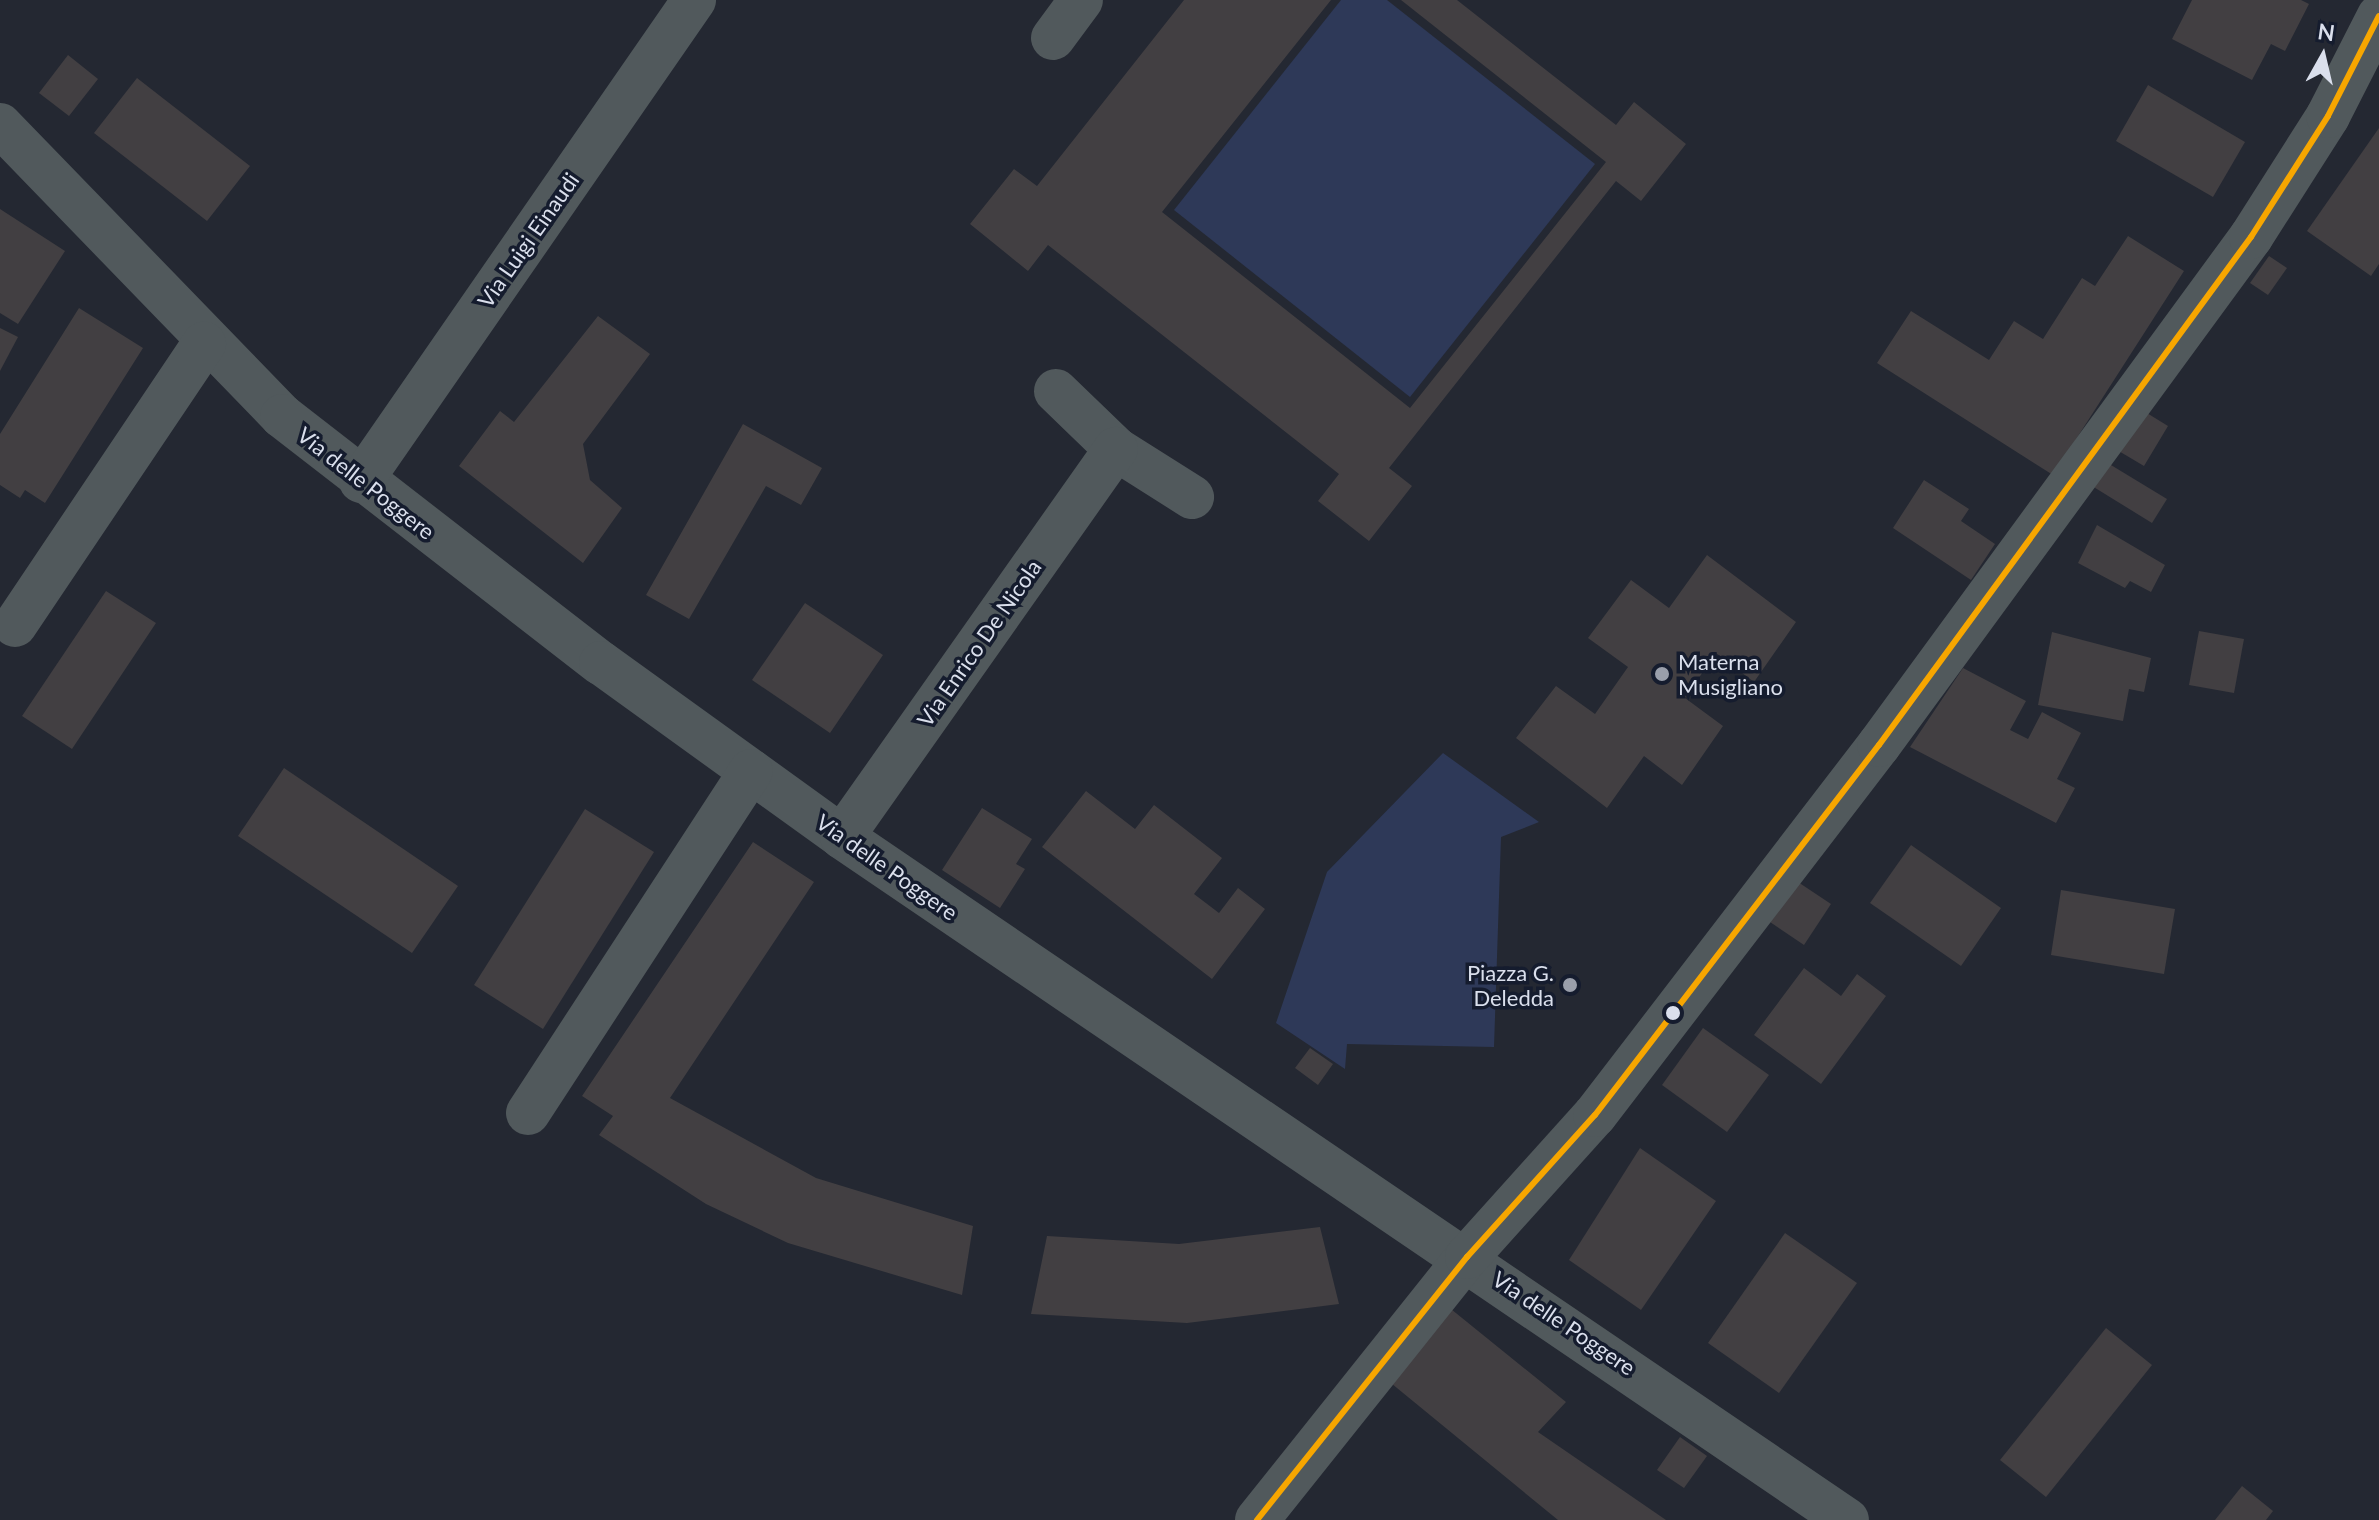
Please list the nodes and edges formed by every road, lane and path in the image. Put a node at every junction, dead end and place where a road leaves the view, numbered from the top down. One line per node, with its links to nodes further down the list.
1 (694, 0): 9 (street, Via Luigi Einaudi)
2 (1081, 0): 4 (street)
3 (2379, 16): 15 (street)
4 (1053, 38)
5 (0, 125): 6 (street, Via delle Poggere)
6 (204, 344): 9 (street, Via delle Poggere); 11 (street)
7 (1056, 391): 8 (street)
8 (1116, 449): 10 (street); 13 (street, Via Enrico De Nicola)
9 (361, 481): 12 (street, Via delle Poggere)
10 (1192, 497)
11 (15, 625)
12 (751, 771): 13 (street, Via delle Poggere); 14 (street)
13 (842, 837): 15 (street, Via delle Poggere)
14 (528, 1113)
15 (1467, 1257): 16 (street); 17 (street, Via delle Poggere)
16 (1257, 1520)
17 (1847, 1520)

